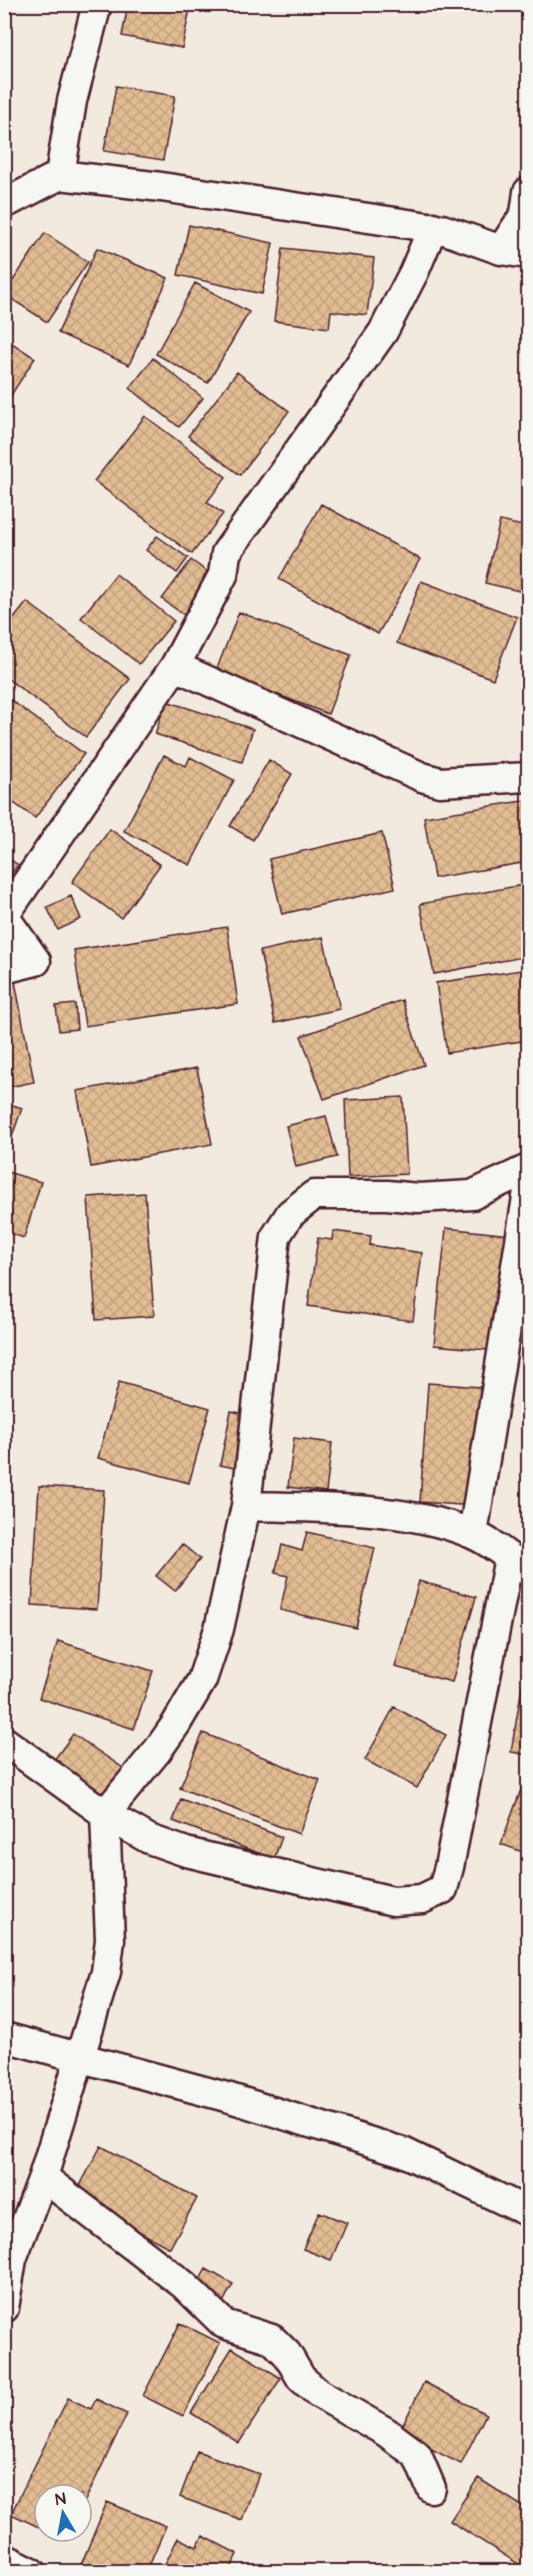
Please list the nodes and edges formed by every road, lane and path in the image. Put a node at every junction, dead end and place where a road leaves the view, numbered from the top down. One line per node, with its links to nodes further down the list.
1 (97, 4): 2 (street)
2 (60, 175): 4 (street); 5 (street)
3 (528, 192): 6 (street)
4 (4, 204)
5 (433, 227): 6 (street); 7 (street)
6 (515, 252)
7 (175, 666): 8 (street); 9 (street)
8 (528, 777)
9 (4, 916): 10 (street)
10 (4, 969)
11 (528, 1169): 13 (street)
12 (528, 1191): 14 (street)
13 (246, 1506): 14 (street); 17 (street)
14 (473, 1534): 15 (street)
15 (519, 1565): 17 (street)
16 (4, 1741): 17 (street)
17 (105, 1814): 19 (street)
18 (4, 2037): 19 (street)
19 (80, 2057): 20 (street); 21 (street)
20 (43, 2177): 22 (street); 24 (street)
21 (528, 2212)
22 (8, 2259): 23 (street)
23 (4, 2308)
24 (431, 2488)
25 (4, 2558): 26 (street)
26 (32, 2571)

